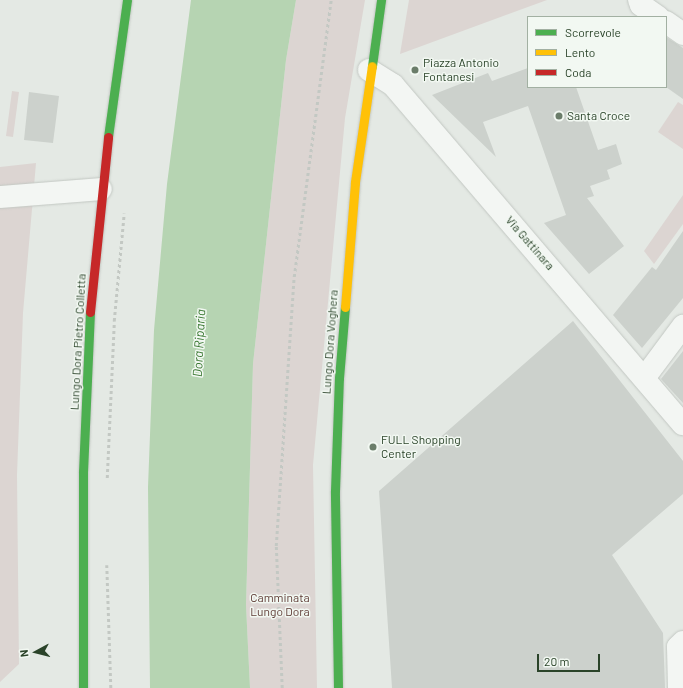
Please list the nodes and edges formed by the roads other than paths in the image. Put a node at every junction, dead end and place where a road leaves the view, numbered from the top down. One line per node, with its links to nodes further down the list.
1 (127, 0): 8 (street, Lungo Dora Pietro Colletta)
2 (381, 0): 7 (street, Lungo Dora Voghera)
3 (639, 0): 4 (street)
4 (657, 16)
5 (667, 23): 6 (street)
6 (683, 34)
7 (369, 70): 11 (street, Via Gattinara); 15 (street, Lungo Dora Voghera)
8 (101, 189): 9 (street); 14 (street, Lungo Dora Pietro Colletta)
9 (0, 197)
10 (683, 326): 11 (street)
11 (645, 377): 12 (street, Via Gattinara)
12 (683, 424)
13 (683, 642): 16 (street)
14 (83, 688)
15 (338, 688)
16 (678, 688)

